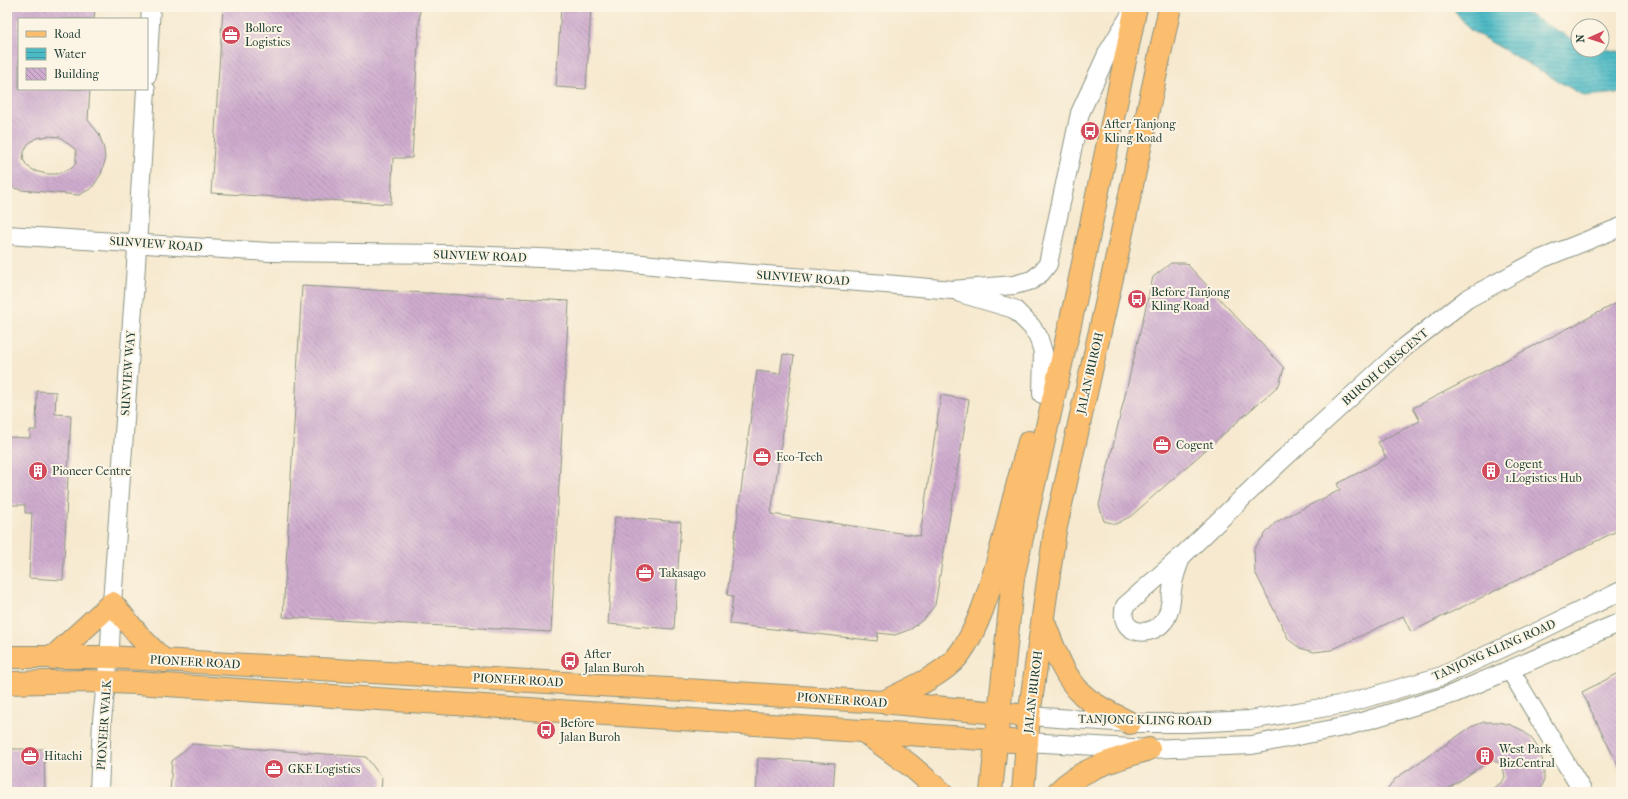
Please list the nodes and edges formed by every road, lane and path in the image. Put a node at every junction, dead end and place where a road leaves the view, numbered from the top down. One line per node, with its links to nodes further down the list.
1 (151, 7): 4 (street)
2 (1136, 7): 9 (street, SUNVIEW ROAD); 10 (main road)
3 (1170, 7): 15 (main road, JALAN BUROH)
4 (148, 58)
5 (146, 90): 8 (street, SUNVIEW WAY)
6 (1621, 227): 12 (street, BUROH CRESCENT)
7 (7, 235): 8 (street, SUNVIEW ROAD)
8 (137, 243): 9 (street, SUNVIEW ROAD); 14 (street, SUNVIEW WAY)
9 (952, 290): 11 (street, SUNVIEW ROAD)
10 (1075, 302): 11 (main road); 25 (main road)
11 (1042, 394): 24 (main road)
12 (1182, 556)
13 (1621, 591): 27 (street, TANJONG KLING ROAD)
14 (112, 603): 18 (street, SUNVIEW WAY); 19 (main road); 20 (main road)
15 (1043, 620): 26 (main road, JALAN BUROH); 27 (main road)
16 (1621, 622): 21 (street, TANJONG KLING ROAD)
17 (7, 657): 19 (main road, PIONEER ROAD)
18 (109, 657): 19 (main road, PIONEER ROAD); 20 (main road, PIONEER ROAD); 23 (street, PIONEER WALK)
19 (52, 658)
20 (164, 661): 24 (main road, PIONEER ROAD)
21 (1510, 670): 31 (street, TANJONG KLING ROAD); 37 (street)
22 (7, 682): 23 (main road, PIONEER ROAD)
23 (107, 682): 28 (main road, PIONEER ROAD); 32 (street, PIONEER WALK)
24 (882, 702): 25 (main road, PIONEER ROAD)
25 (998, 714): 26 (main road, PIONEER ROAD); 29 (main road)
26 (1029, 716): 27 (street, TANJONG KLING ROAD); 30 (main road, JALAN BUROH)
27 (1130, 722)
28 (863, 731): 29 (main road, PIONEER ROAD); 33 (main road)
29 (996, 740): 30 (main road, PIONEER ROAD); 34 (main road)
30 (1027, 742): 31 (street, TANJONG KLING ROAD); 35 (main road)
31 (1148, 749): 36 (main road)
32 (99, 792)
33 (941, 792)
34 (991, 792)
35 (1023, 792)
36 (1058, 792)
37 (1583, 792)

